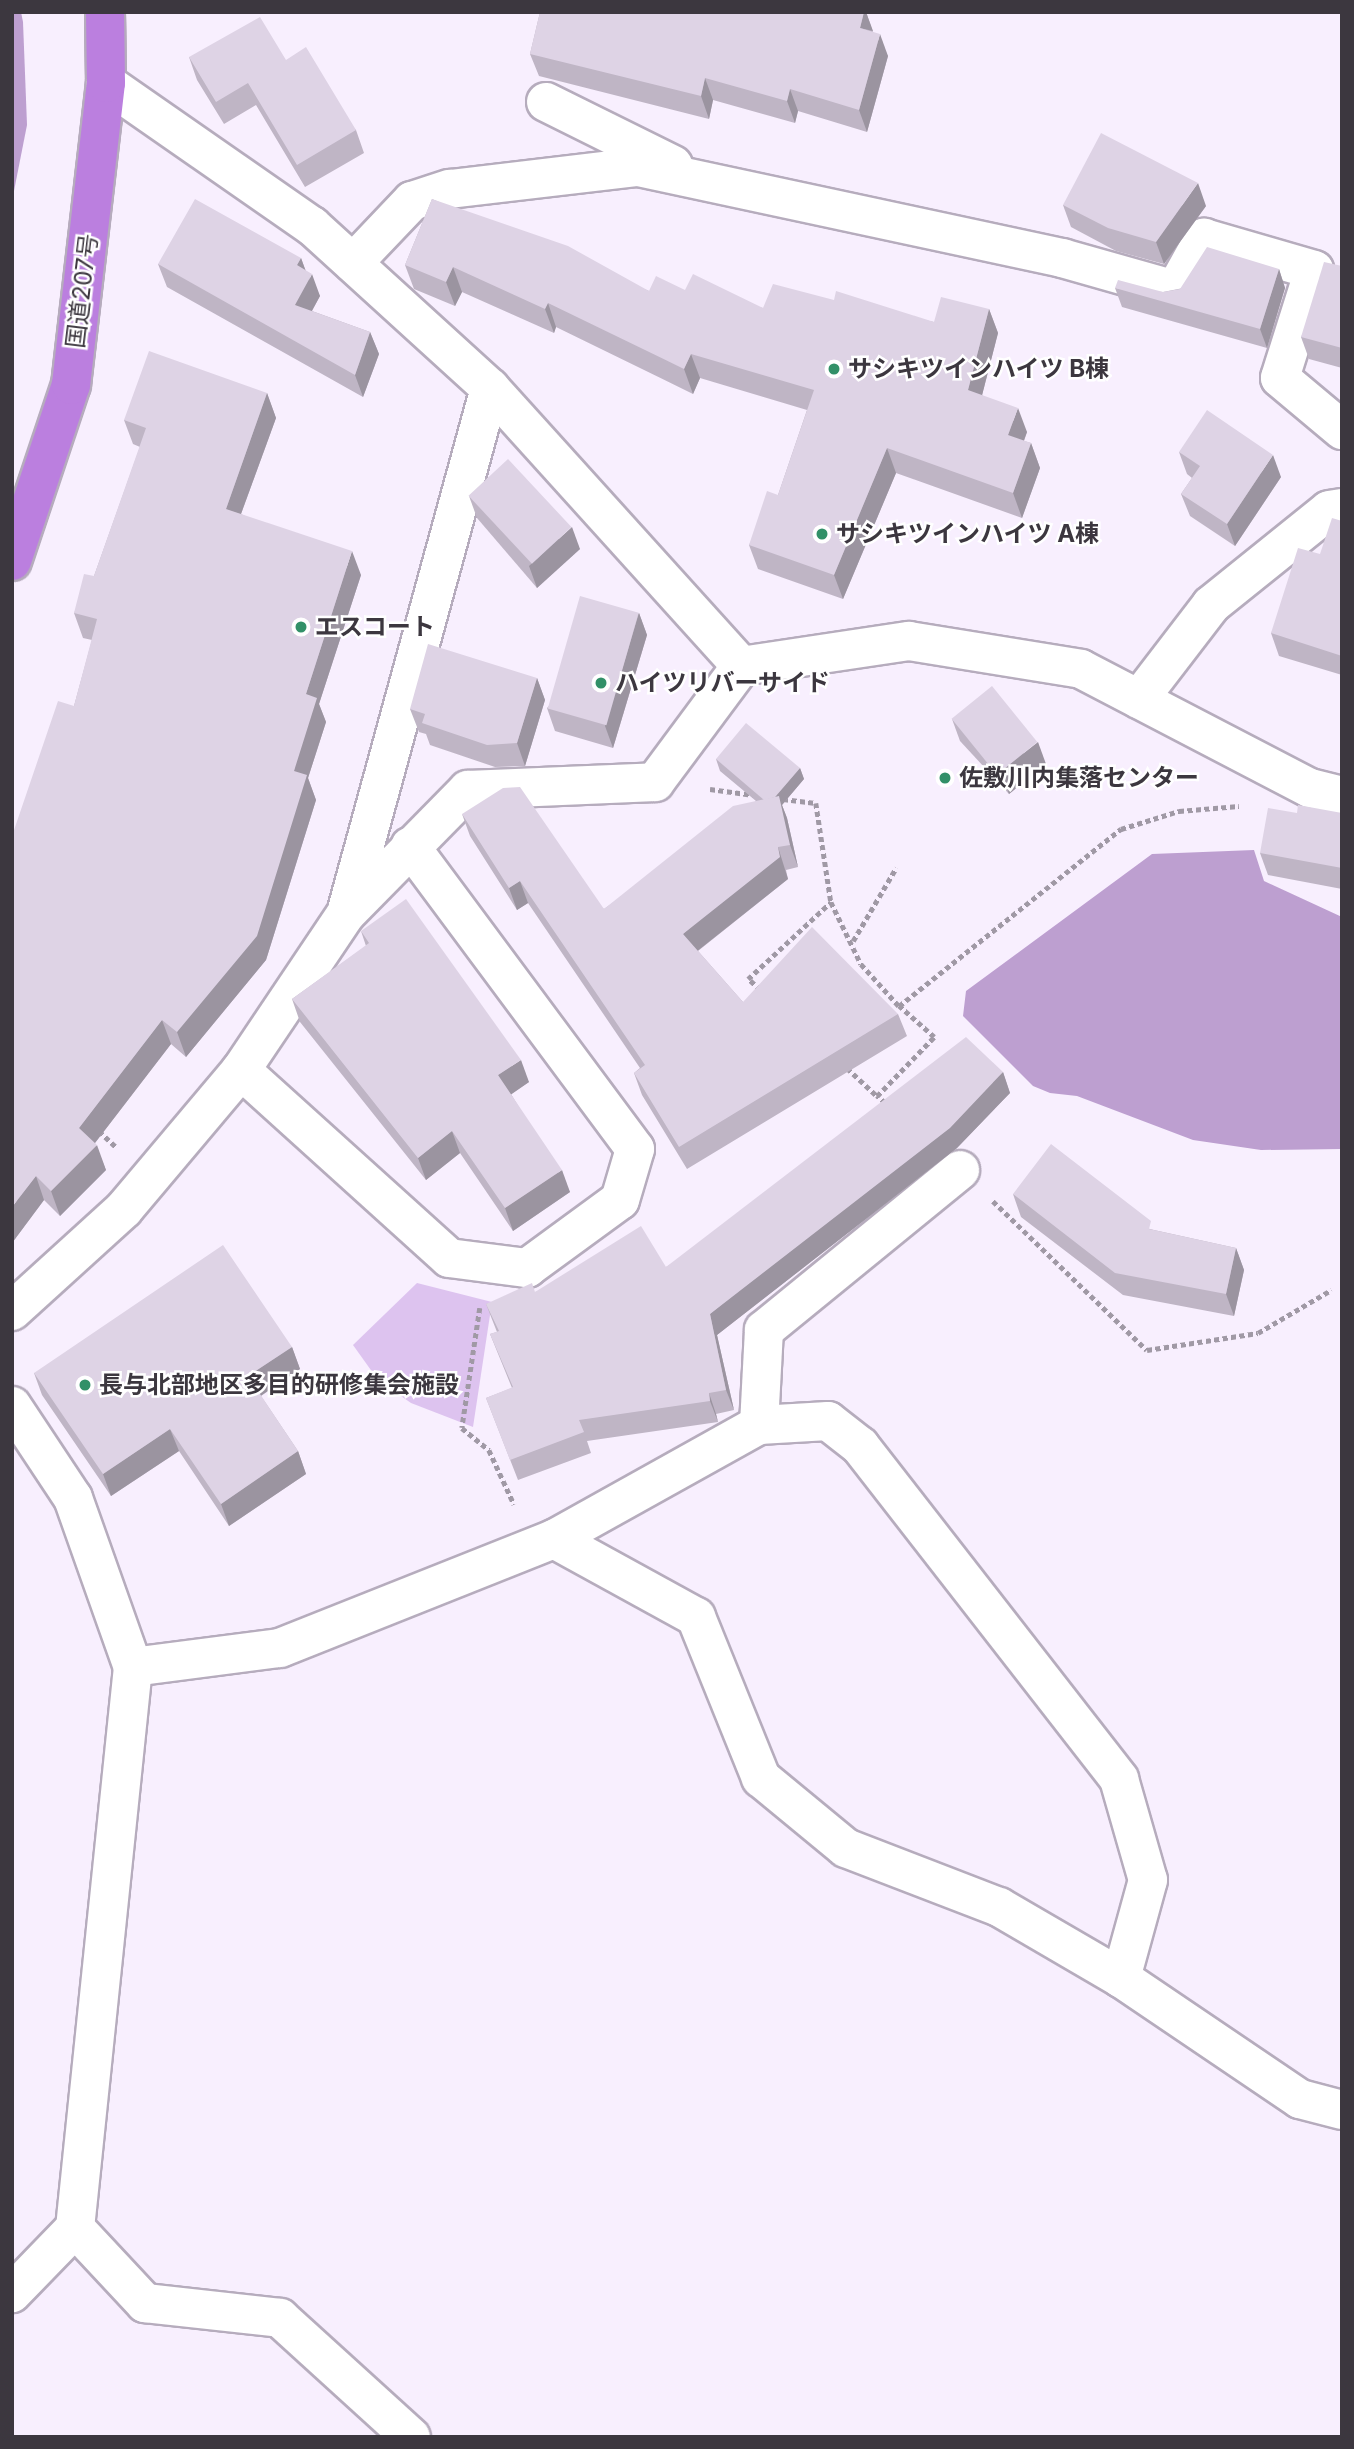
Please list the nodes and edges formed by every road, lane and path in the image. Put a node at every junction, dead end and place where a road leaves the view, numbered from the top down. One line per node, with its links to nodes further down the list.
1 (105, 12): 2 (highway, 国道207号)
2 (106, 83): 5 (street); 9 (highway, 国道207号)
3 (545, 102): 4 (street)
4 (713, 184): 5 (street); 7 (street)
5 (353, 263): 6 (street)
6 (490, 388): 10 (street); 19 (street)
7 (1342, 430)
8 (1342, 508): 11 (street)
9 (12, 561)
10 (741, 666): 11 (street); 12 (street)
11 (1139, 699): 13 (street)
12 (655, 782): 14 (path); 16 (street)
13 (1326, 792): 22 (path)
14 (762, 796)
15 (776, 798): 18 (path)
16 (410, 846): 19 (street); 30 (street)
17 (895, 868): 20 (path)
18 (831, 902): 20 (path); 21 (path)
19 (346, 914): 24 (street)
20 (852, 942): 22 (path)
21 (768, 997)
22 (900, 1006): 25 (path)
23 (837, 1060): 25 (path)
24 (241, 1070): 29 (street); 30 (street)
25 (877, 1096): 26 (path)
26 (887, 1105)
27 (91, 1123): 29 (path)
28 (960, 1170): 31 (path); 34 (street)
29 (150, 1178): 32 (street)
30 (487, 1263): 35 (path)
31 (1331, 1290)
32 (12, 1311)
33 (12, 1406): 36 (street)
34 (759, 1425): 35 (street); 37 (street)
35 (542, 1544): 36 (street); 37 (street)
36 (133, 1667): 39 (street)
37 (1121, 1978): 38 (street)
38 (1342, 2110)
39 (75, 2228): 40 (street); 41 (street)
40 (12, 2293)
41 (411, 2437)

